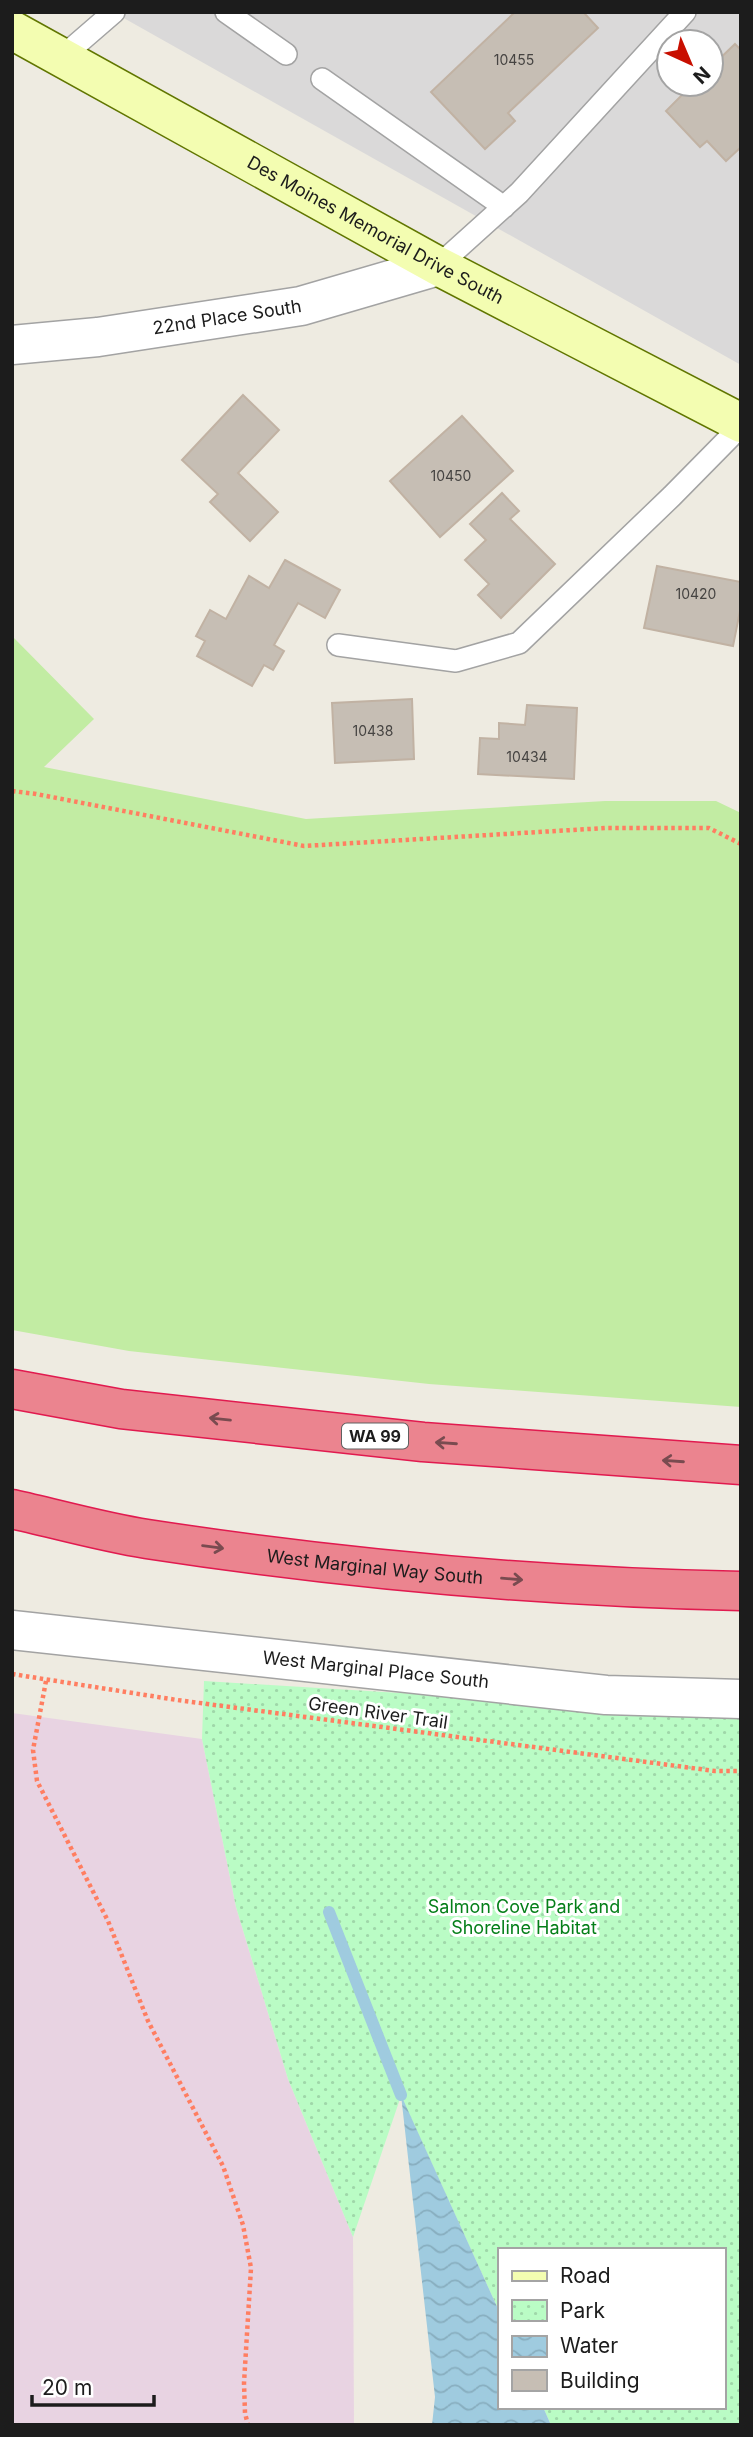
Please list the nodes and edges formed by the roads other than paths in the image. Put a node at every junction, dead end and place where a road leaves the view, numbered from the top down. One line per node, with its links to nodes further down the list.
1 (114, 12): 6 (lane)
2 (226, 12): 5 (lane)
3 (685, 12): 8 (lane)
4 (12, 30): 6 (main road, Des Moines Memorial Drive South)
5 (286, 54)
6 (62, 57): 9 (main road, Des Moines Memorial Drive South)
7 (322, 79): 8 (lane)
8 (504, 207): 9 (lane)
9 (438, 266): 10 (street, 22nd Place South); 11 (main road, Des Moines Memorial Drive South)
10 (12, 345)
11 (741, 425): 12 (lane)
12 (338, 645)
13 (12, 1389): 14 (highway, WA 99, one-way to 13)
14 (741, 1465)
15 (12, 1509): 17 (highway, West Marginal Way South)
16 (12, 1525): 17 (highway)
17 (145, 1539): 18 (highway, West Marginal Way South, one-way to 18)
18 (741, 1591)
19 (12, 1630): 20 (street, West Marginal Place South)
20 (741, 1699)

